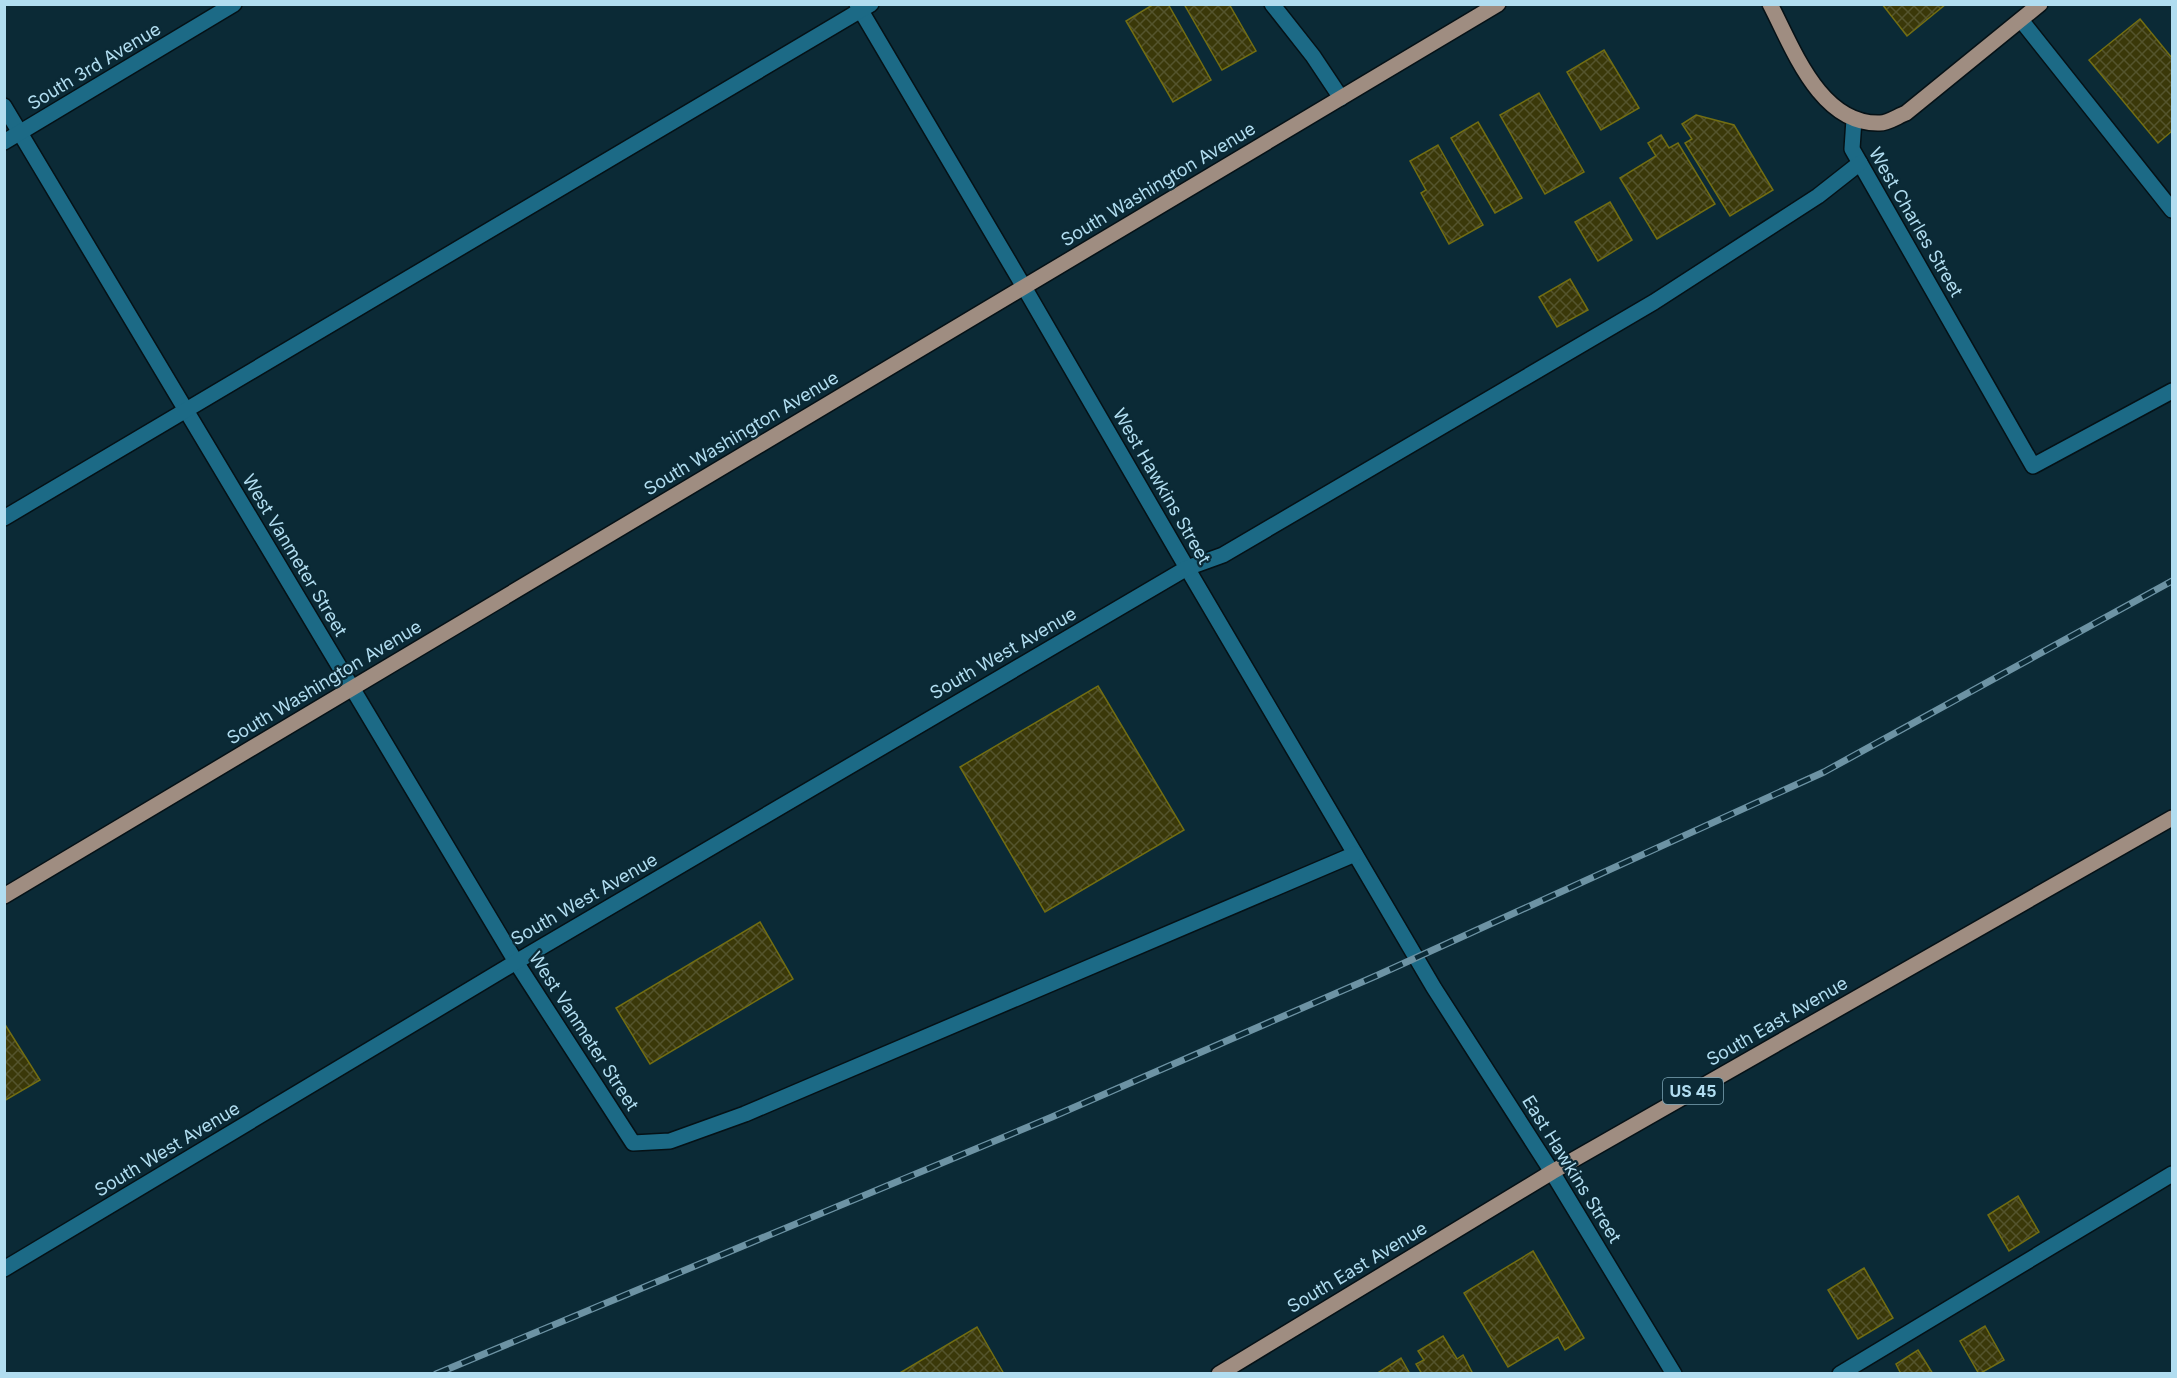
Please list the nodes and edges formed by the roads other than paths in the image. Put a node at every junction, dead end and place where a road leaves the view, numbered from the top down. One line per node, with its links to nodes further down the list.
1 (234, 4): 11 (street, South 3rd Avenue)
2 (1272, 4): 8 (street)
3 (1498, 4): 8 (main road, South Washington Avenue)
4 (1770, 4): 10 (main road)
5 (2040, 4): 7 (main road)
6 (863, 7): 15 (street, West Hawkins Street); 17 (street)
7 (2021, 20): 10 (main road); 14 (street)
8 (1341, 98): 15 (main road, South Washington Avenue)
9 (4, 106): 11 (street, West Vanmeter Street)
10 (1854, 120): 13 (street, West Charles Street)
11 (20, 133): 12 (street, South 3rd Avenue); 17 (street, West Vanmeter Street)
12 (4, 142)
13 (1860, 163): 16 (street, West Charles Street); 19 (street, South West Avenue)
14 (2172, 210)
15 (1024, 287): 19 (street, West Hawkins Street); 20 (main road, South Washington Avenue)
16 (2172, 391)
17 (185, 411): 18 (street); 20 (street, West Vanmeter Street)
18 (4, 518)
19 (1186, 568): 22 (street, West Hawkins Street); 24 (street, South West Avenue)
20 (352, 688): 23 (main road, South Washington Avenue); 24 (street, West Vanmeter Street)
21 (2172, 818): 26 (main road, South East Avenue / US 45)
22 (1355, 854): 24 (street, West Vanmeter Street); 25 (street, West Hawkins Street)
23 (4, 896)
24 (516, 962): 28 (street, South West Avenue)
25 (1434, 988): 26 (street, East Hawkins Street)
26 (1552, 1172): 29 (main road, South East Avenue / US 45); 30 (street, East Hawkins Street)
27 (2172, 1174): 31 (street)
28 (4, 1269)
29 (1219, 1374)
30 (1674, 1374)
31 (1840, 1374)

